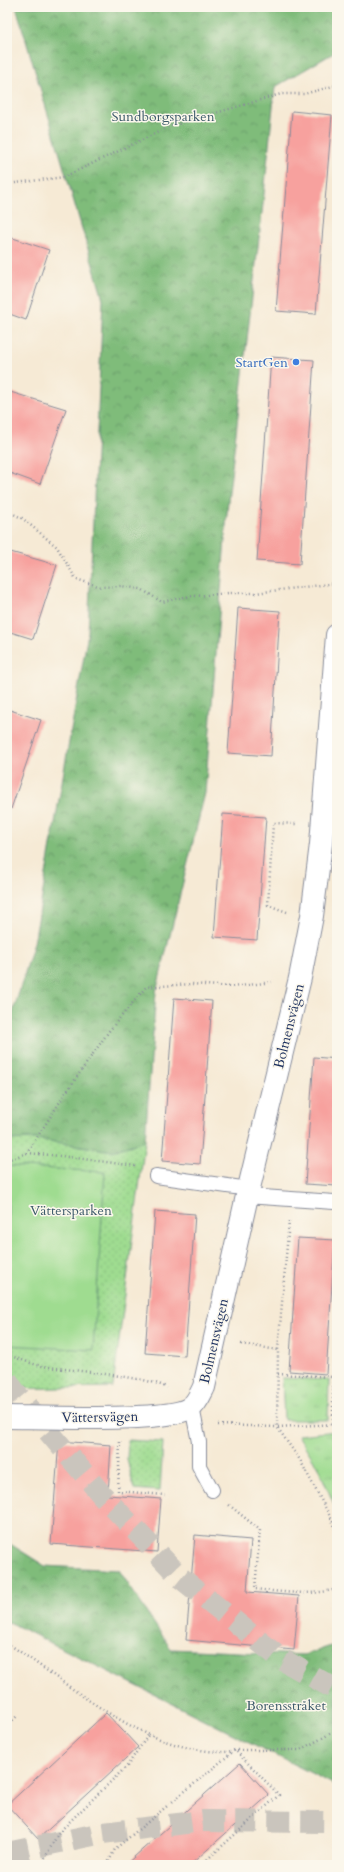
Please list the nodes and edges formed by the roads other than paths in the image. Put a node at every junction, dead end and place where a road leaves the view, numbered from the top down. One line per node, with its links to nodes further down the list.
1 (337, 635): 3 (street, Bolmensvägen)
2 (156, 1176): 3 (lane)
3 (248, 1193): 4 (lane); 5 (street, Bolmensvägen)
4 (334, 1202)
5 (192, 1407): 6 (street, Vättersvägen); 7 (lane)
6 (7, 1417)
7 (212, 1490)

